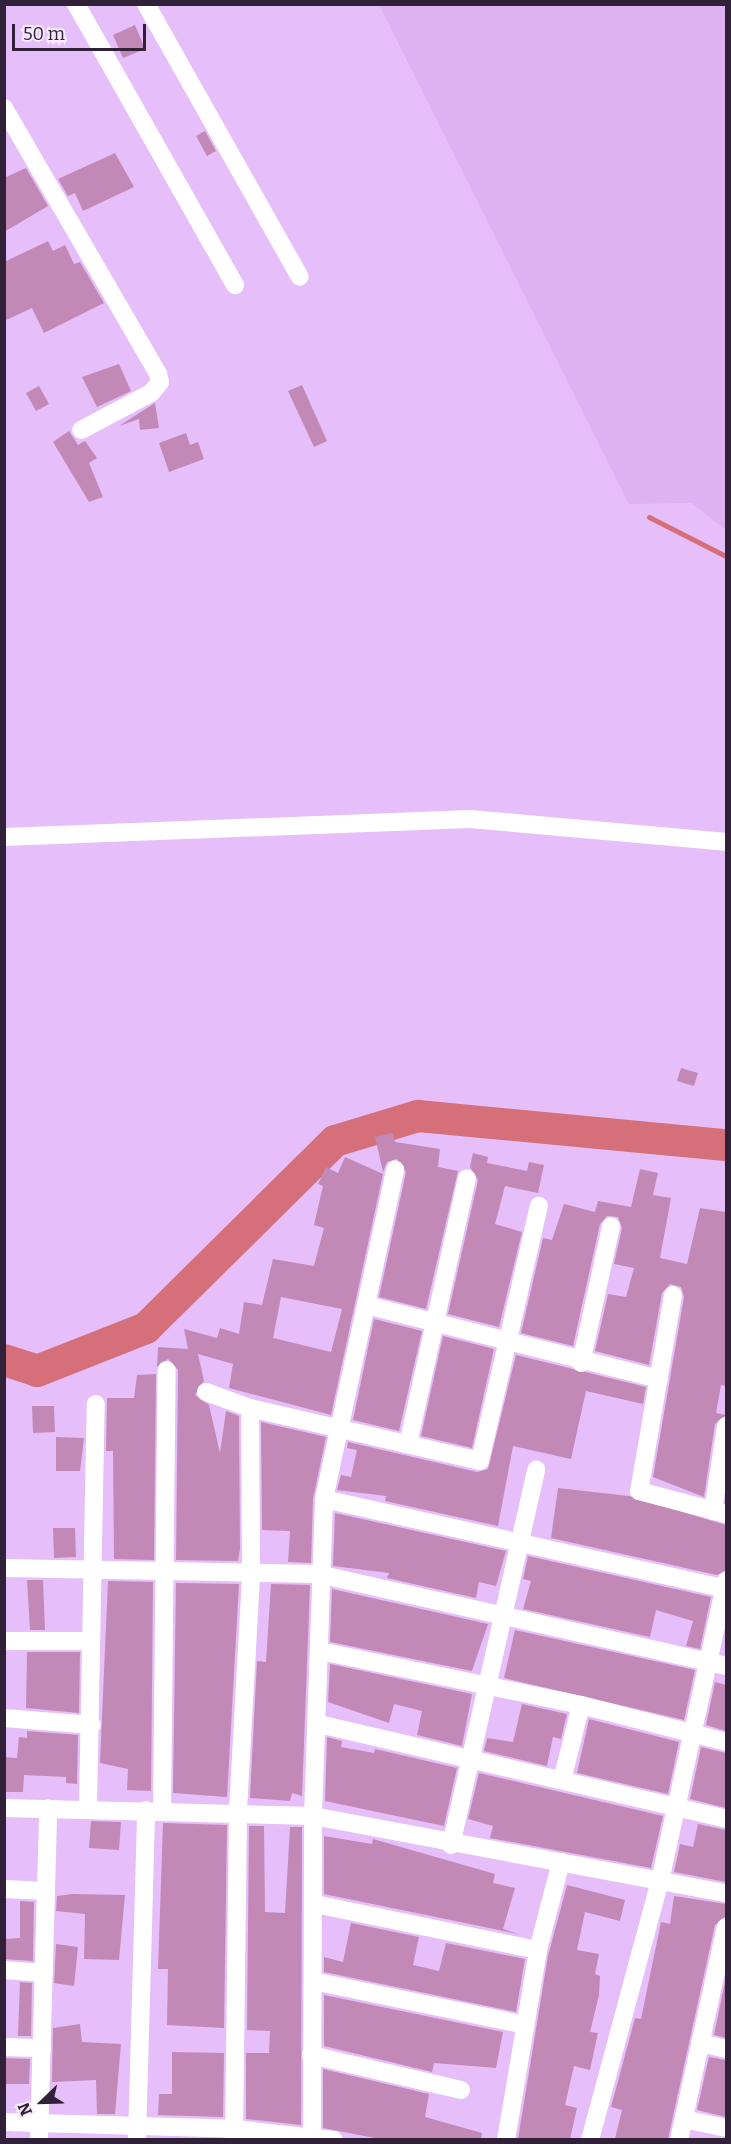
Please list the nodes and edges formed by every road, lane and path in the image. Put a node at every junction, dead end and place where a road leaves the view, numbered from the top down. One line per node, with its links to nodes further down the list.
1 (76, 4): 5 (street)
2 (146, 4): 4 (street)
3 (4, 108): 6 (street)
4 (300, 277)
5 (235, 285)
6 (81, 430)
7 (4, 837): 8 (street)
8 (726, 842)
9 (395, 1170): 14 (street)
10 (467, 1178): 15 (street)
11 (539, 1206): 16 (street)
12 (611, 1226): 17 (street)
13 (673, 1295): 19 (street)
14 (366, 1305): 15 (street); 24 (street)
15 (435, 1322): 16 (street); 25 (street)
16 (511, 1345): 17 (street); 25 (street)
17 (581, 1363): 19 (street)
18 (167, 1370): 32 (street)
19 (659, 1379): 28 (street)
20 (206, 1392): 22 (street)
21 (96, 1404): 31 (street)
22 (250, 1408): 24 (street); 33 (street)
23 (726, 1426): 28 (street)
24 (338, 1428): 25 (street); 27 (street)
25 (408, 1444)
26 (536, 1470): 29 (street)
27 (324, 1499): 29 (street); 34 (street)
28 (720, 1512)
29 (518, 1545): 35 (street); 36 (street)
30 (4, 1568): 31 (street)
31 (92, 1568): 32 (street); 38 (street)
32 (166, 1571): 33 (street); 55 (street)
33 (251, 1574): 34 (street); 56 (street)
34 (318, 1574): 36 (street); 39 (street)
35 (726, 1586): 40 (street)
36 (501, 1616): 40 (street); 42 (street)
37 (4, 1641): 38 (street)
38 (90, 1641): 46 (street)
39 (320, 1651): 42 (street); 45 (street)
40 (707, 1662): 41 (street); 47 (street)
41 (726, 1666)
42 (484, 1687): 43 (street); 49 (street)
43 (581, 1705): 47 (street); 50 (street)
44 (4, 1718): 46 (street)
45 (319, 1724): 49 (street); 57 (street)
46 (92, 1725): 51 (street)
47 (690, 1735): 48 (street); 54 (street)
48 (726, 1742)
49 (470, 1759): 50 (street); 59 (street)
50 (562, 1780): 54 (street)
51 (88, 1806): 53 (street); 55 (street)
52 (4, 1808): 53 (street)
53 (48, 1808): 63 (street)
54 (675, 1809): 58 (street); 61 (street)
55 (154, 1810): 56 (street); 83 (street)
56 (238, 1810): 57 (street); 84 (street)
57 (313, 1816): 59 (street); 65 (street)
58 (726, 1819)
59 (451, 1845): 60 (street)
60 (561, 1862): 61 (street); 67 (street)
61 (660, 1881): 64 (street); 88 (street)
62 (4, 1888): 63 (street)
63 (46, 1891): 70 (street)
64 (726, 1893)
65 (315, 1904): 67 (street); 71 (street)
66 (726, 1927): 69 (street)
67 (538, 1950): 72 (street)
68 (4, 1970): 70 (street)
69 (721, 1972): 73 (street)
70 (44, 1973): 75 (street)
71 (313, 1981): 72 (street); 77 (street)
72 (526, 2025): 87 (street)
73 (700, 2043): 76 (street); 79 (street)
74 (4, 2047): 75 (street)
75 (42, 2048): 82 (street)
76 (726, 2049)
77 (311, 2055): 78 (street); 85 (street)
78 (461, 2090)
79 (684, 2119): 81 (street); 89 (street)
80 (4, 2122): 82 (street)
81 (726, 2127)
82 (40, 2132): 83 (street)
83 (137, 2132): 84 (street)
84 (234, 2134): 85 (street)
85 (312, 2137): 86 (street)
86 (333, 2139)
87 (506, 2139)
88 (590, 2139)
89 (679, 2139)

